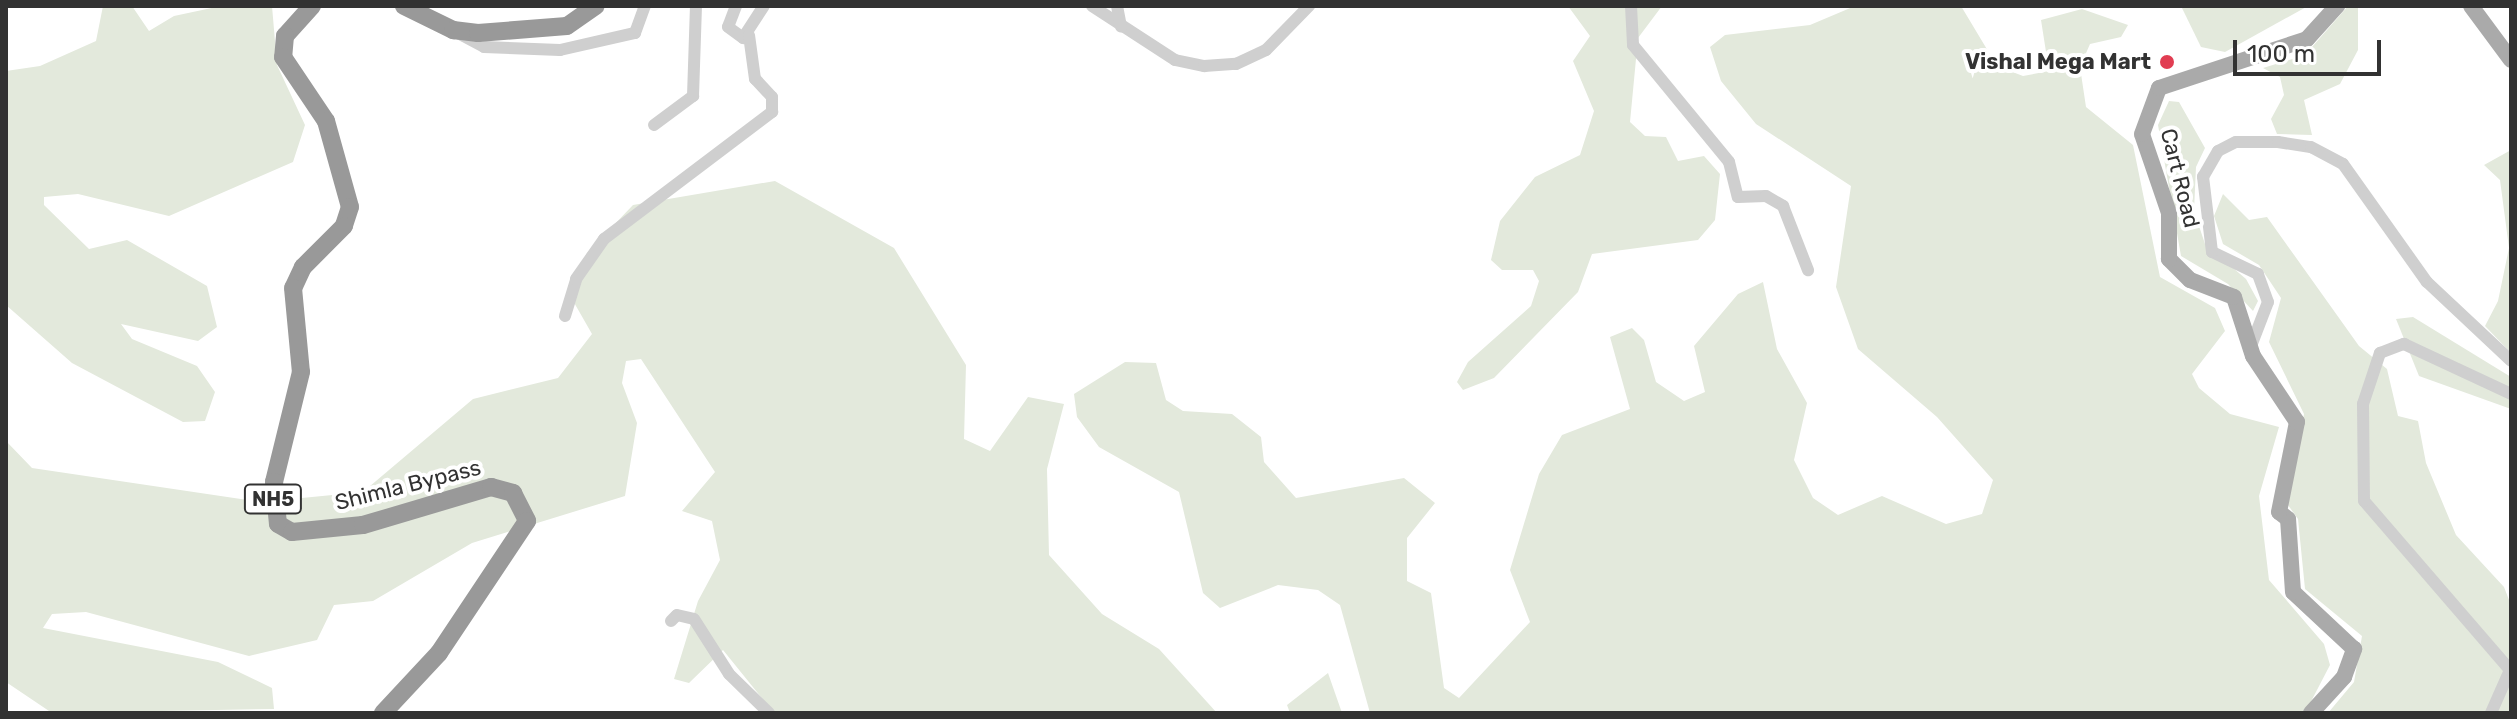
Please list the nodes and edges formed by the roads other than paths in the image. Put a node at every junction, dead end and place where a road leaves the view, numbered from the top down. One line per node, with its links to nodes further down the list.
1 (312, 6): 25 (highway, Shimla Bypass / NH5)
2 (404, 6): 15 (highway)
3 (596, 6): 15 (highway)
4 (645, 6): 15 (street)
5 (696, 6): 18 (street)
6 (736, 6): 16 (street)
7 (764, 6): 16 (street)
8 (1092, 6): 14 (street)
9 (1117, 6): 14 (street)
10 (1309, 6): 14 (street)
11 (1631, 6): 19 (street)
12 (2337, 6): 21 (main road, Cart Road)
13 (2471, 6): 17 (main road)
14 (1121, 27)
15 (453, 30)
16 (749, 35): 20 (street)
17 (2511, 60)
18 (654, 125)
19 (1808, 270)
20 (565, 316)
21 (2251, 346): 22 (street); 27 (main road, Cart Road)
22 (2511, 361)
23 (2511, 394): 28 (street)
24 (671, 621): 26 (street)
25 (383, 713)
26 (769, 713)
27 (2311, 713)
28 (2491, 713)

